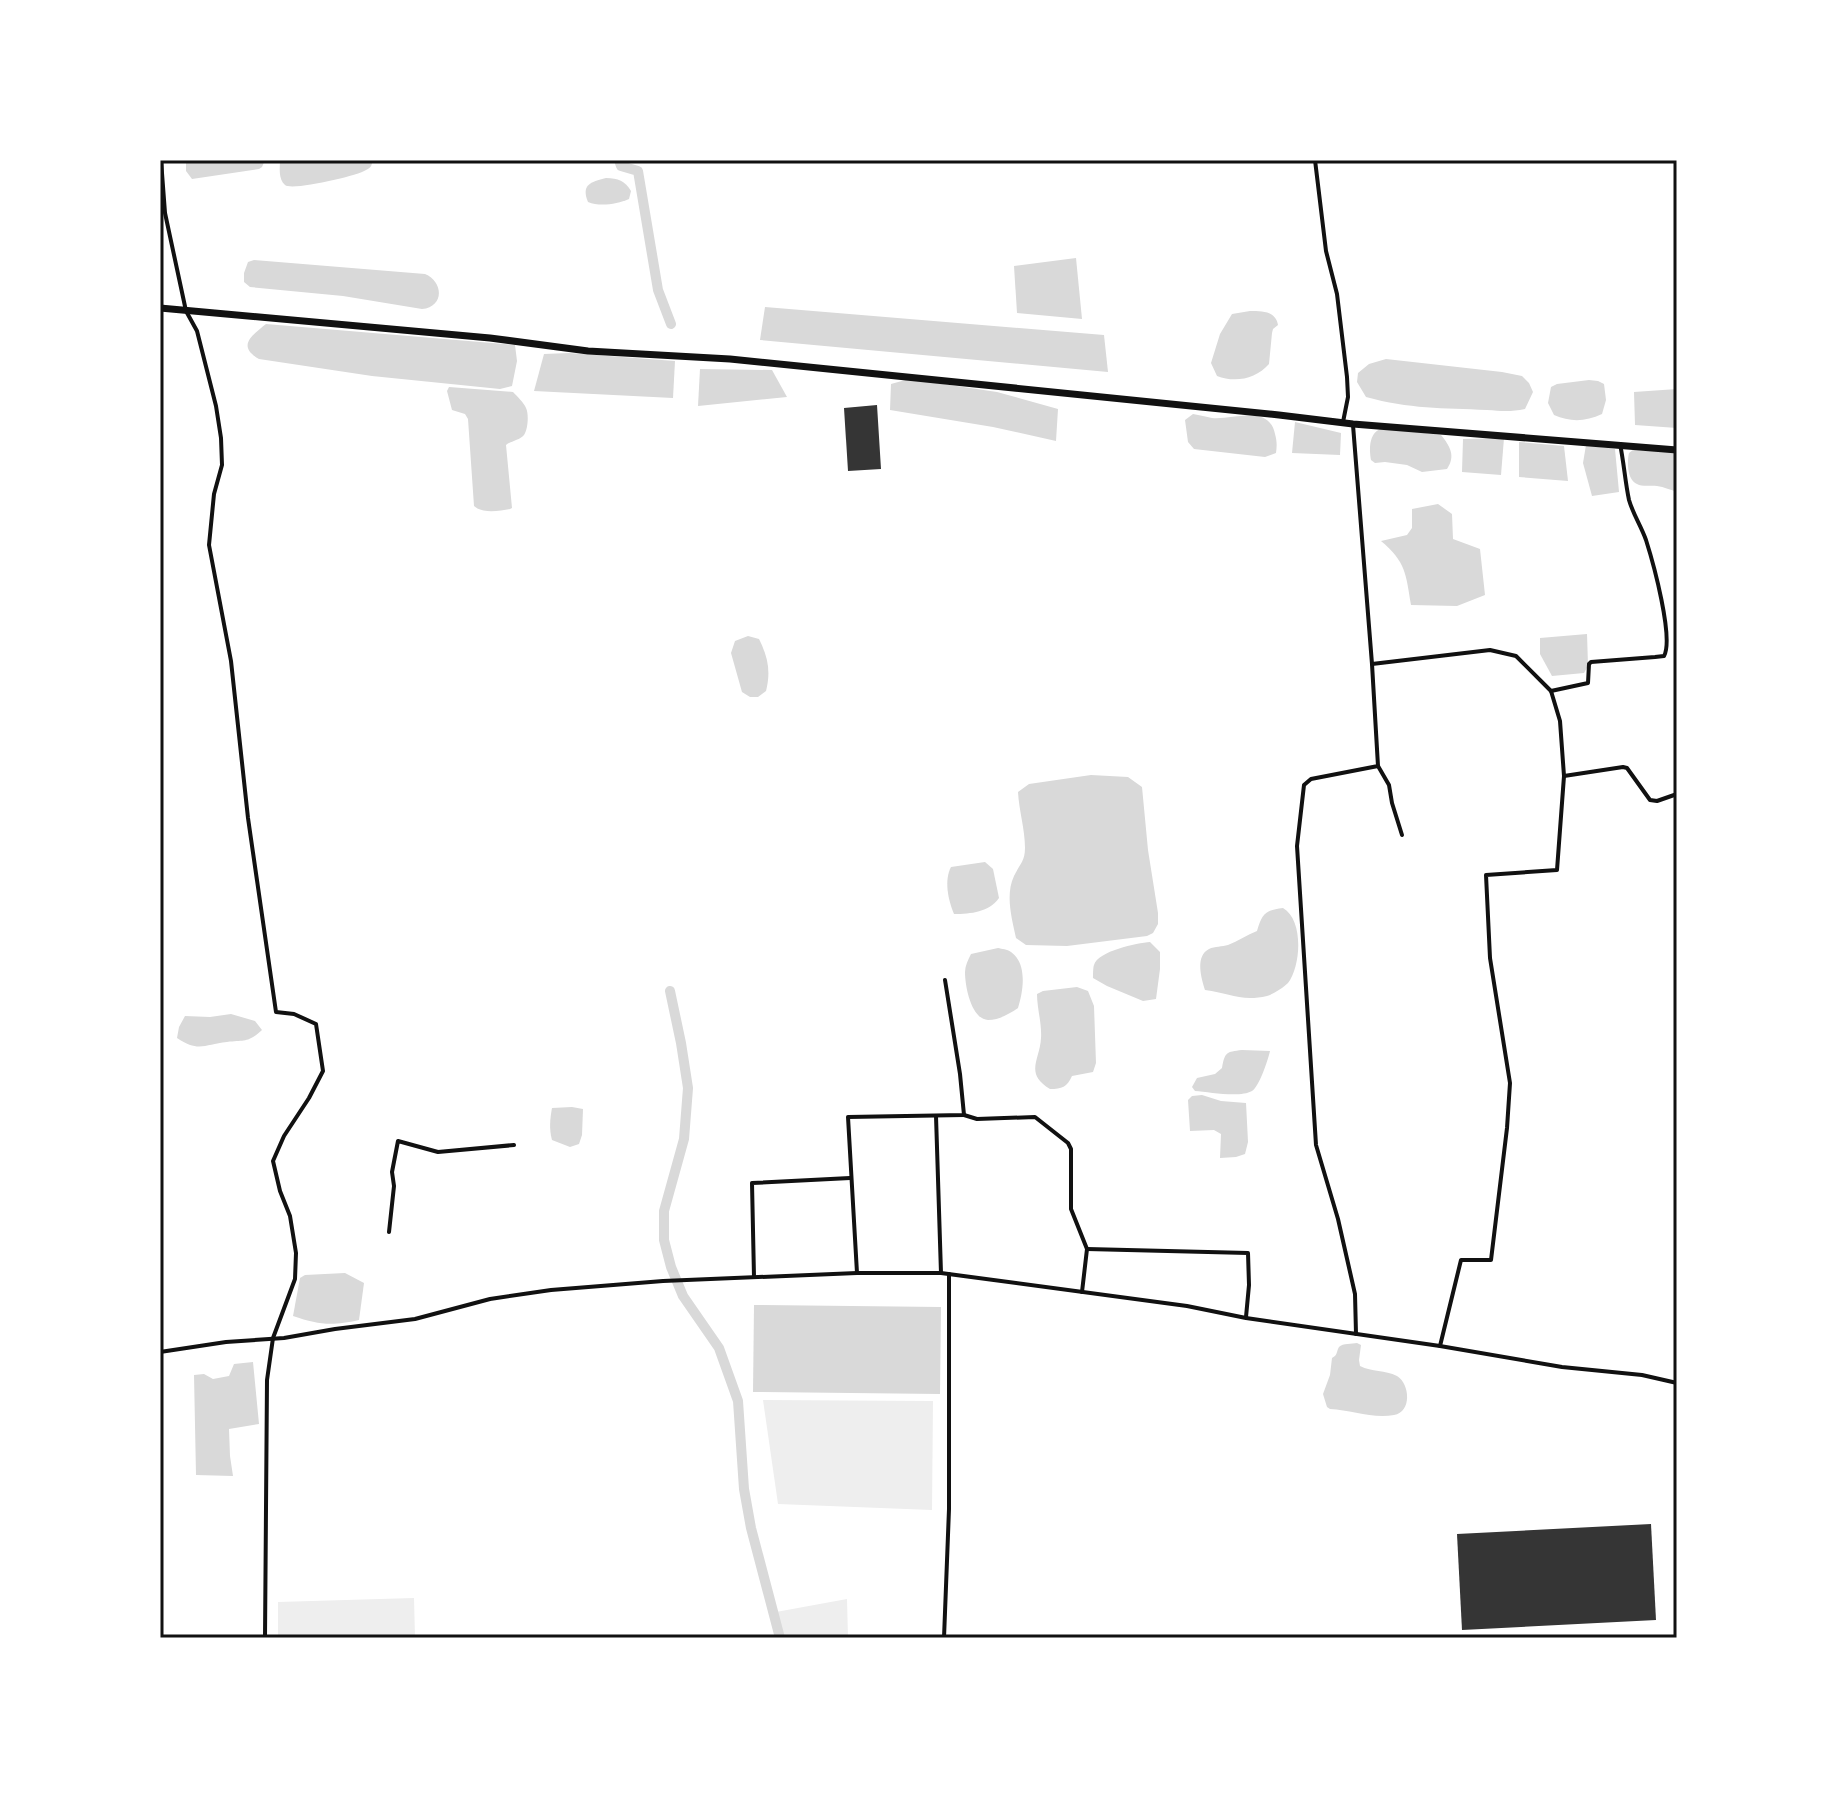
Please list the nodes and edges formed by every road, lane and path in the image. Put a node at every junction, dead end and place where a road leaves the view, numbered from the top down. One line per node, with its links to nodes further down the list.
1 (161, 160): 4 (street)
2 (1315, 160): 5 (street)
3 (160, 308): 4 (main road)
4 (186, 311): 5 (main road); 29 (street)
5 (1343, 422): 6 (main road)
6 (1353, 424): 7 (main road); 9 (street)
7 (1620, 444): 8 (main road); 10 (street)
8 (1677, 450)
9 (1372, 664): 10 (street); 11 (street)
10 (1551, 691): 12 (street)
11 (1378, 766): 14 (street); 28 (street)
12 (1564, 776): 13 (street); 30 (street)
13 (1677, 794)
14 (1402, 835)
15 (945, 980): 16 (street)
16 (964, 1115): 17 (street); 21 (street)
17 (936, 1116): 19 (street); 23 (street)
18 (514, 1145): 20 (street)
19 (850, 1178): 22 (street); 25 (street)
20 (389, 1232)
21 (1087, 1249): 26 (street); 27 (street)
22 (857, 1273): 23 (street); 25 (street)
23 (941, 1273): 24 (street)
24 (949, 1274): 26 (street); 34 (street)
25 (754, 1277): 29 (street)
26 (1082, 1292): 27 (street)
27 (1246, 1318): 28 (street)
28 (1356, 1334): 30 (street)
29 (273, 1338): 31 (street); 33 (street)
30 (1440, 1346): 32 (street)
31 (160, 1352)
32 (1677, 1383)
33 (265, 1638)
34 (944, 1638)

